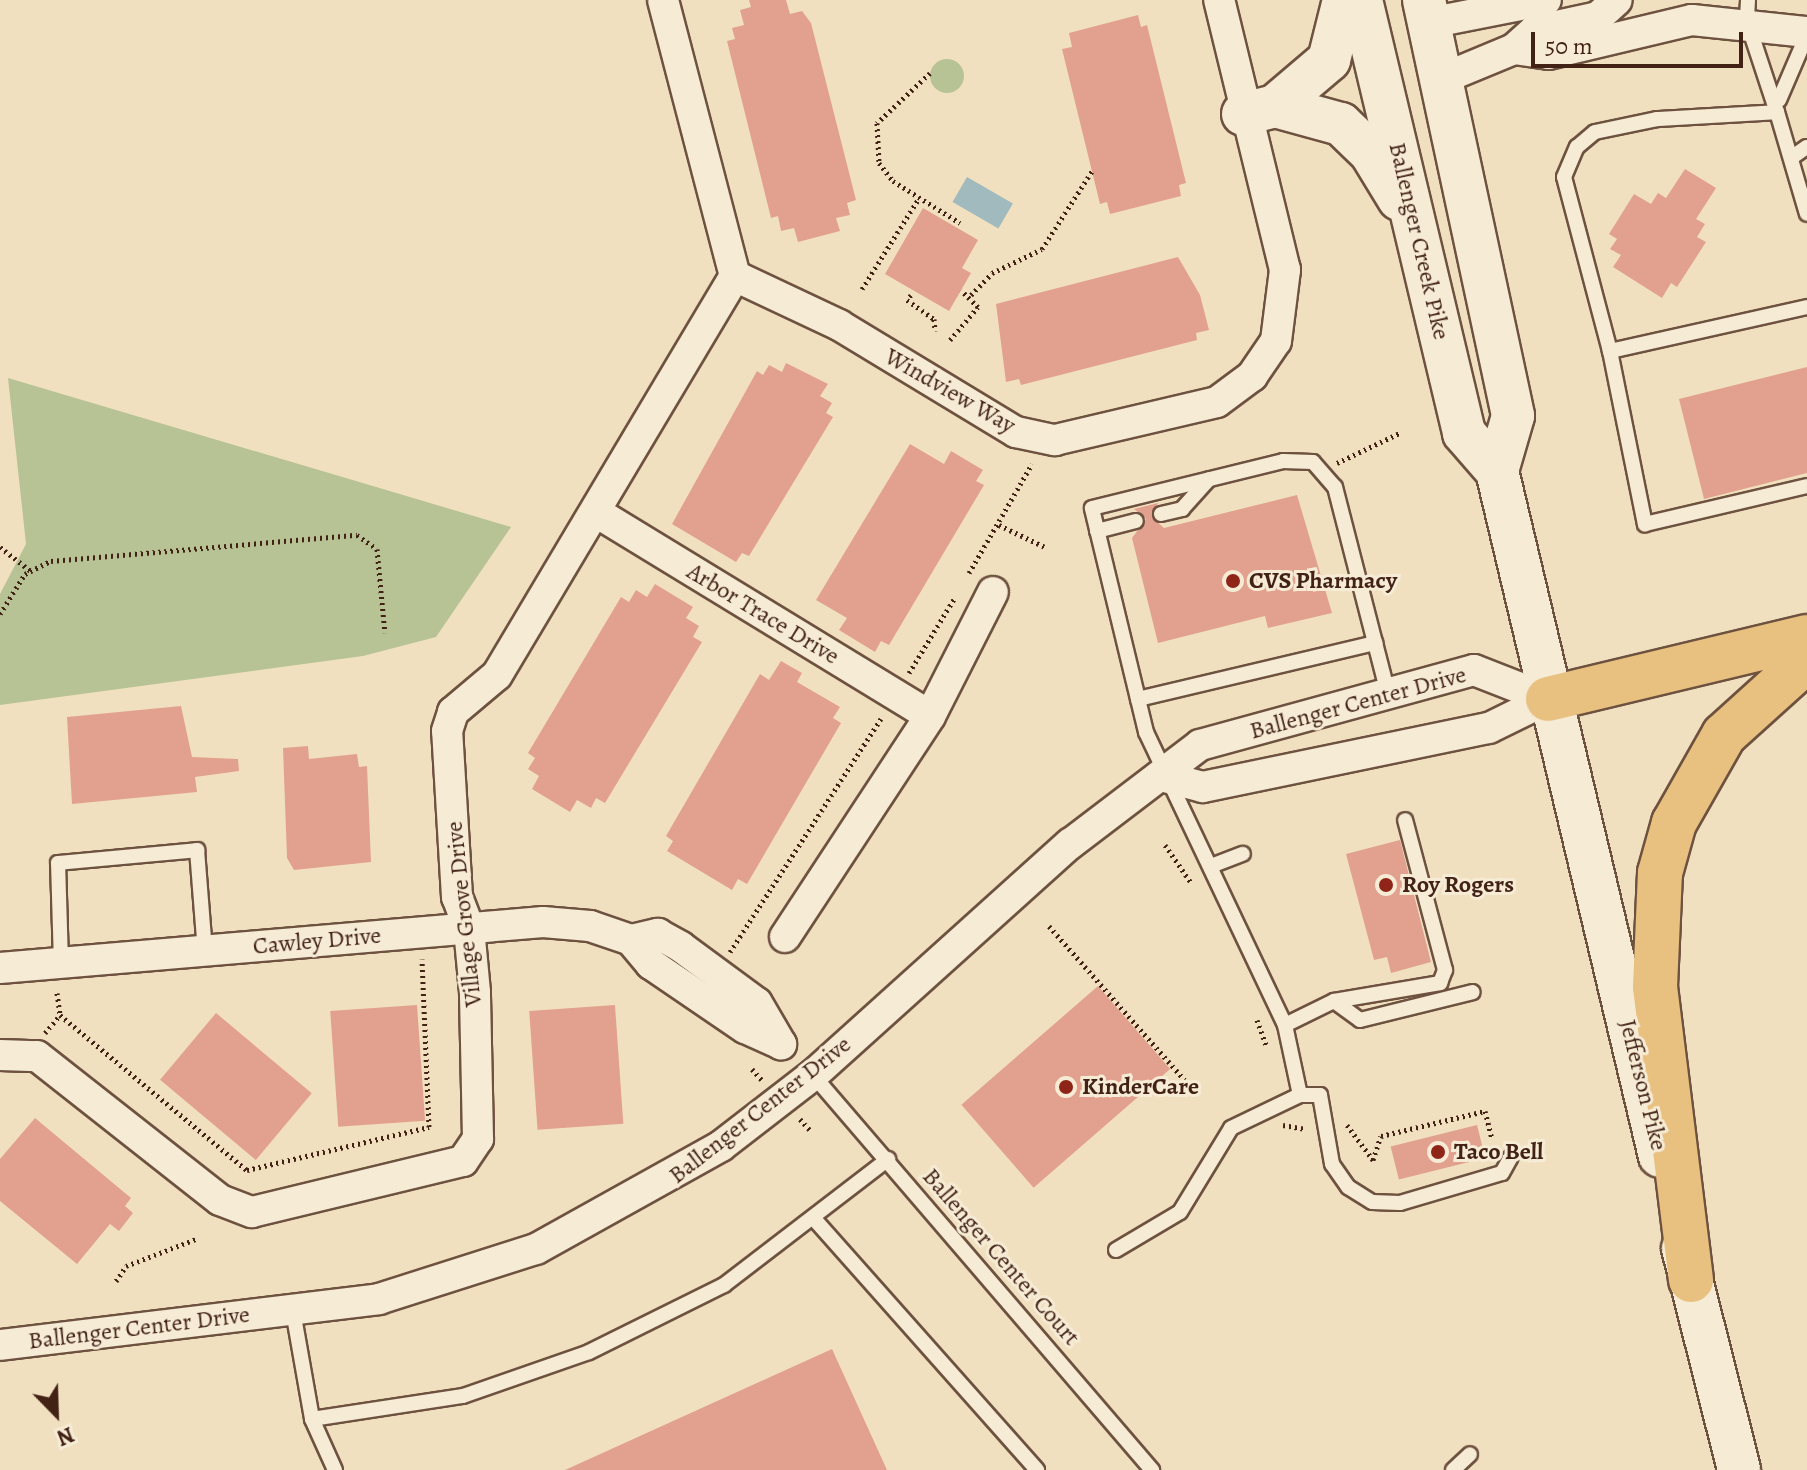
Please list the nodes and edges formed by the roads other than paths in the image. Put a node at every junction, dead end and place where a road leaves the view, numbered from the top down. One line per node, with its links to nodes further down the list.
1 (663, 0): 18 (street)
2 (1219, 0): 12 (street, Windview Way)
3 (1344, 0): 12 (main road)
4 (1361, 0): 17 (main road, Ballenger Creek Pike)
5 (1546, 0): 8 (street)
6 (1617, 0): 10 (street)
7 (1748, 11): 9 (street); 10 (street); 13 (lane)
8 (1426, 12): 11 (main road, Ballenger Creek Pike)
9 (1807, 33): 13 (lane)
10 (1514, 49): 11 (street)
11 (1444, 78): 21 (main road, Ballenger Creek Pike)
12 (1259, 110): 17 (main road); 18 (street, Windview Way)
13 (1777, 112): 15 (lane); 20 (lane)
14 (1807, 147): 15 (lane)
15 (1791, 158): 16 (lane)
16 (1807, 214)
17 (1414, 224): 21 (main road, Ballenger Creek Pike)
18 (735, 276): 24 (street, Village Grove Drive)
19 (1807, 307): 20 (lane)
20 (1610, 351): 23 (lane)
21 (1497, 471): 34 (main road, Ballenger Creek Pike)
22 (1209, 479): 25 (lane); 27 (lane); 30 (lane)
23 (1807, 486)
24 (596, 512): 35 (street, Arbor Trace Drive); 40 (street, Village Grove Drive)
25 (1161, 514)
26 (1136, 521): 27 (lane)
27 (1097, 531): 33 (lane)
28 (993, 592): 35 (street)
29 (1807, 637): 34 (highway)
30 (1375, 643): 32 (lane); 33 (lane)
31 (1807, 660): 55 (highway)
32 (1388, 693): 34 (street, Ballenger Center Drive); 36 (street, Ballenger Center Drive)
33 (1138, 699): 36 (lane)
34 (1548, 699): 36 (street, Ballenger Center Drive); 55 (main road, Jefferson Pike)
35 (930, 716): 41 (street)
36 (1165, 777): 39 (lane); 49 (street, Ballenger Center Drive)
37 (1405, 820): 46 (lane)
38 (1243, 854): 39 (lane)
39 (1211, 866): 47 (lane)
40 (469, 928): 42 (street, Cawley Drive); 48 (street, Village Grove Drive); 49 (street, Cawley Drive)
41 (785, 937)
42 (205, 951): 44 (street, Cawley Drive); 44 (lane)
43 (0, 968): 44 (street, Cawley Drive)
44 (59, 978)
45 (1473, 992): 46 (lane)
46 (1334, 1001): 47 (lane)
47 (1285, 1025): 50 (lane)
48 (0, 1055)
49 (813, 1075): 52 (lane, Ballenger Center Court); 56 (street, Ballenger Center Drive)
50 (1300, 1095): 51 (lane); 54 (lane)
51 (1511, 1157)
52 (888, 1159): 53 (lane); 62 (lane, Ballenger Center Court)
53 (816, 1221): 58 (lane); 61 (lane)
54 (1116, 1250)
55 (1691, 1280): 64 (main road, Jefferson Pike)
56 (293, 1311): 57 (street, Ballenger Center Drive); 58 (lane)
57 (0, 1345)
58 (312, 1419): 60 (lane)
59 (1470, 1454): 63 (lane)
60 (335, 1470)
61 (1037, 1470)
62 (1152, 1470)
63 (1453, 1470)
64 (1739, 1470)

